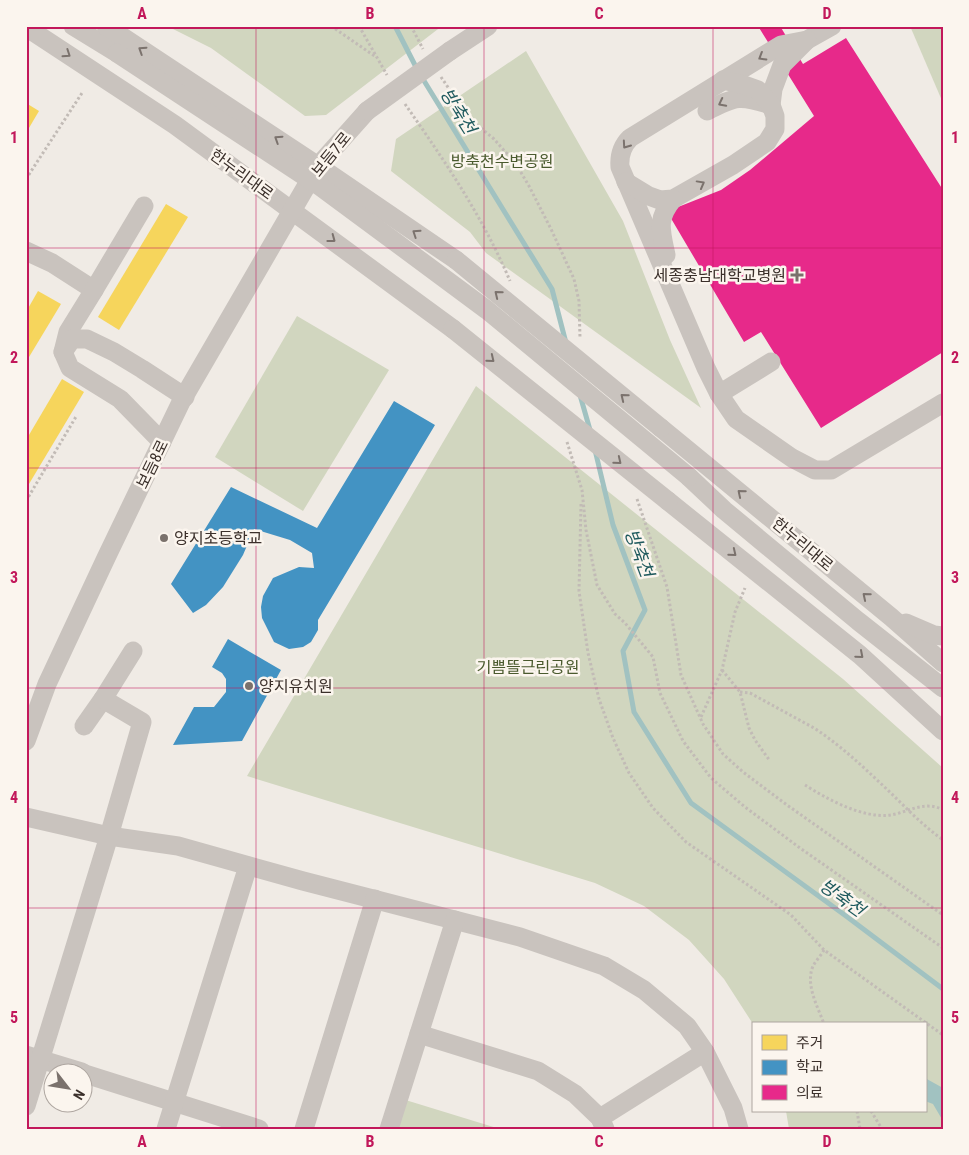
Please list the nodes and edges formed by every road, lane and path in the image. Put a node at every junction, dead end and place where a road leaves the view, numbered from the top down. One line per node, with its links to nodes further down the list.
1 (73, 26): 38 (street, bridge)
2 (106, 26): 13 (street, one-way to 2)
3 (331, 26): 8 (path)
4 (488, 26): 13 (street, 보듬7로, bridge)
5 (832, 26): 7 (street)
6 (26, 27): 17 (street, 한누리대로, one-way to 17)
7 (807, 40): 9 (street, one-way to 9); 11 (street)
8 (378, 59)
9 (723, 80): 11 (street); 15 (street, one-way to 15)
10 (82, 93): 14 (path)
11 (771, 105): 12 (street, one-way to 12); 16 (street, one-way to 11)
12 (707, 111)
13 (318, 166): 17 (street, 보듬7로); 32 (street, 한누리대로, one-way to 13, bridge)
14 (26, 179)
15 (626, 182): 16 (street); 20 (street)
16 (673, 199): 20 (street)
17 (295, 204): 25 (street, 보듬8로); 43 (street, 한누리대로, one-way to 43, bridge)
18 (144, 206): 21 (street)
19 (26, 251): 21 (street)
20 (673, 288): 24 (street)
21 (94, 290): 22 (street)
22 (63, 352): 25 (street); 28 (street)
23 (771, 362): 24 (street)
24 (719, 394): 26 (street)
25 (184, 397): 28 (street, 보듬8로)
26 (943, 403)
27 (77, 415): 30 (path)
28 (162, 442): 44 (street, 보듬8로)
29 (582, 490): 56 (path)
30 (26, 501)
31 (745, 588): 37 (path)
32 (891, 616): 34 (street); 36 (street, 한누리대로)
33 (624, 623): 55 (path)
34 (943, 636)
35 (133, 650): 40 (street)
36 (943, 663)
37 (722, 670): 39 (path); 41 (path)
38 (943, 688)
39 (740, 692): 45 (path); 47 (path)
40 (103, 699): 42 (street); 50 (street)
41 (700, 718)
42 (84, 726)
43 (943, 731)
44 (26, 741)
45 (770, 761)
46 (805, 785): 47 (path)
47 (907, 810): 48 (path); 51 (path)
48 (943, 810)
49 (26, 817): 50 (street)
50 (109, 836): 52 (street); 63 (street)
51 (943, 840)
52 (248, 866): 53 (street); 66 (street)
53 (375, 899): 54 (street); 73 (street)
54 (455, 920): 60 (street); 62 (street)
55 (943, 948)
56 (824, 950): 57 (path); 58 (path)
57 (823, 1022)
58 (925, 1022)
59 (926, 1023): 61 (path)
60 (419, 1034): 70 (street); 74 (street)
61 (943, 1035)
62 (705, 1052): 70 (street); 75 (street)
63 (34, 1057): 64 (street); 67 (street)
64 (49, 1062)
65 (92, 1076): 66 (street)
66 (174, 1102): 71 (street); 72 (street)
67 (26, 1106)
68 (857, 1112): 76 (path)
69 (872, 1112): 77 (path)
70 (602, 1124)
71 (166, 1129)
72 (259, 1129)
73 (304, 1129)
74 (389, 1129)
75 (738, 1129)
76 (860, 1129)
77 (882, 1129)

